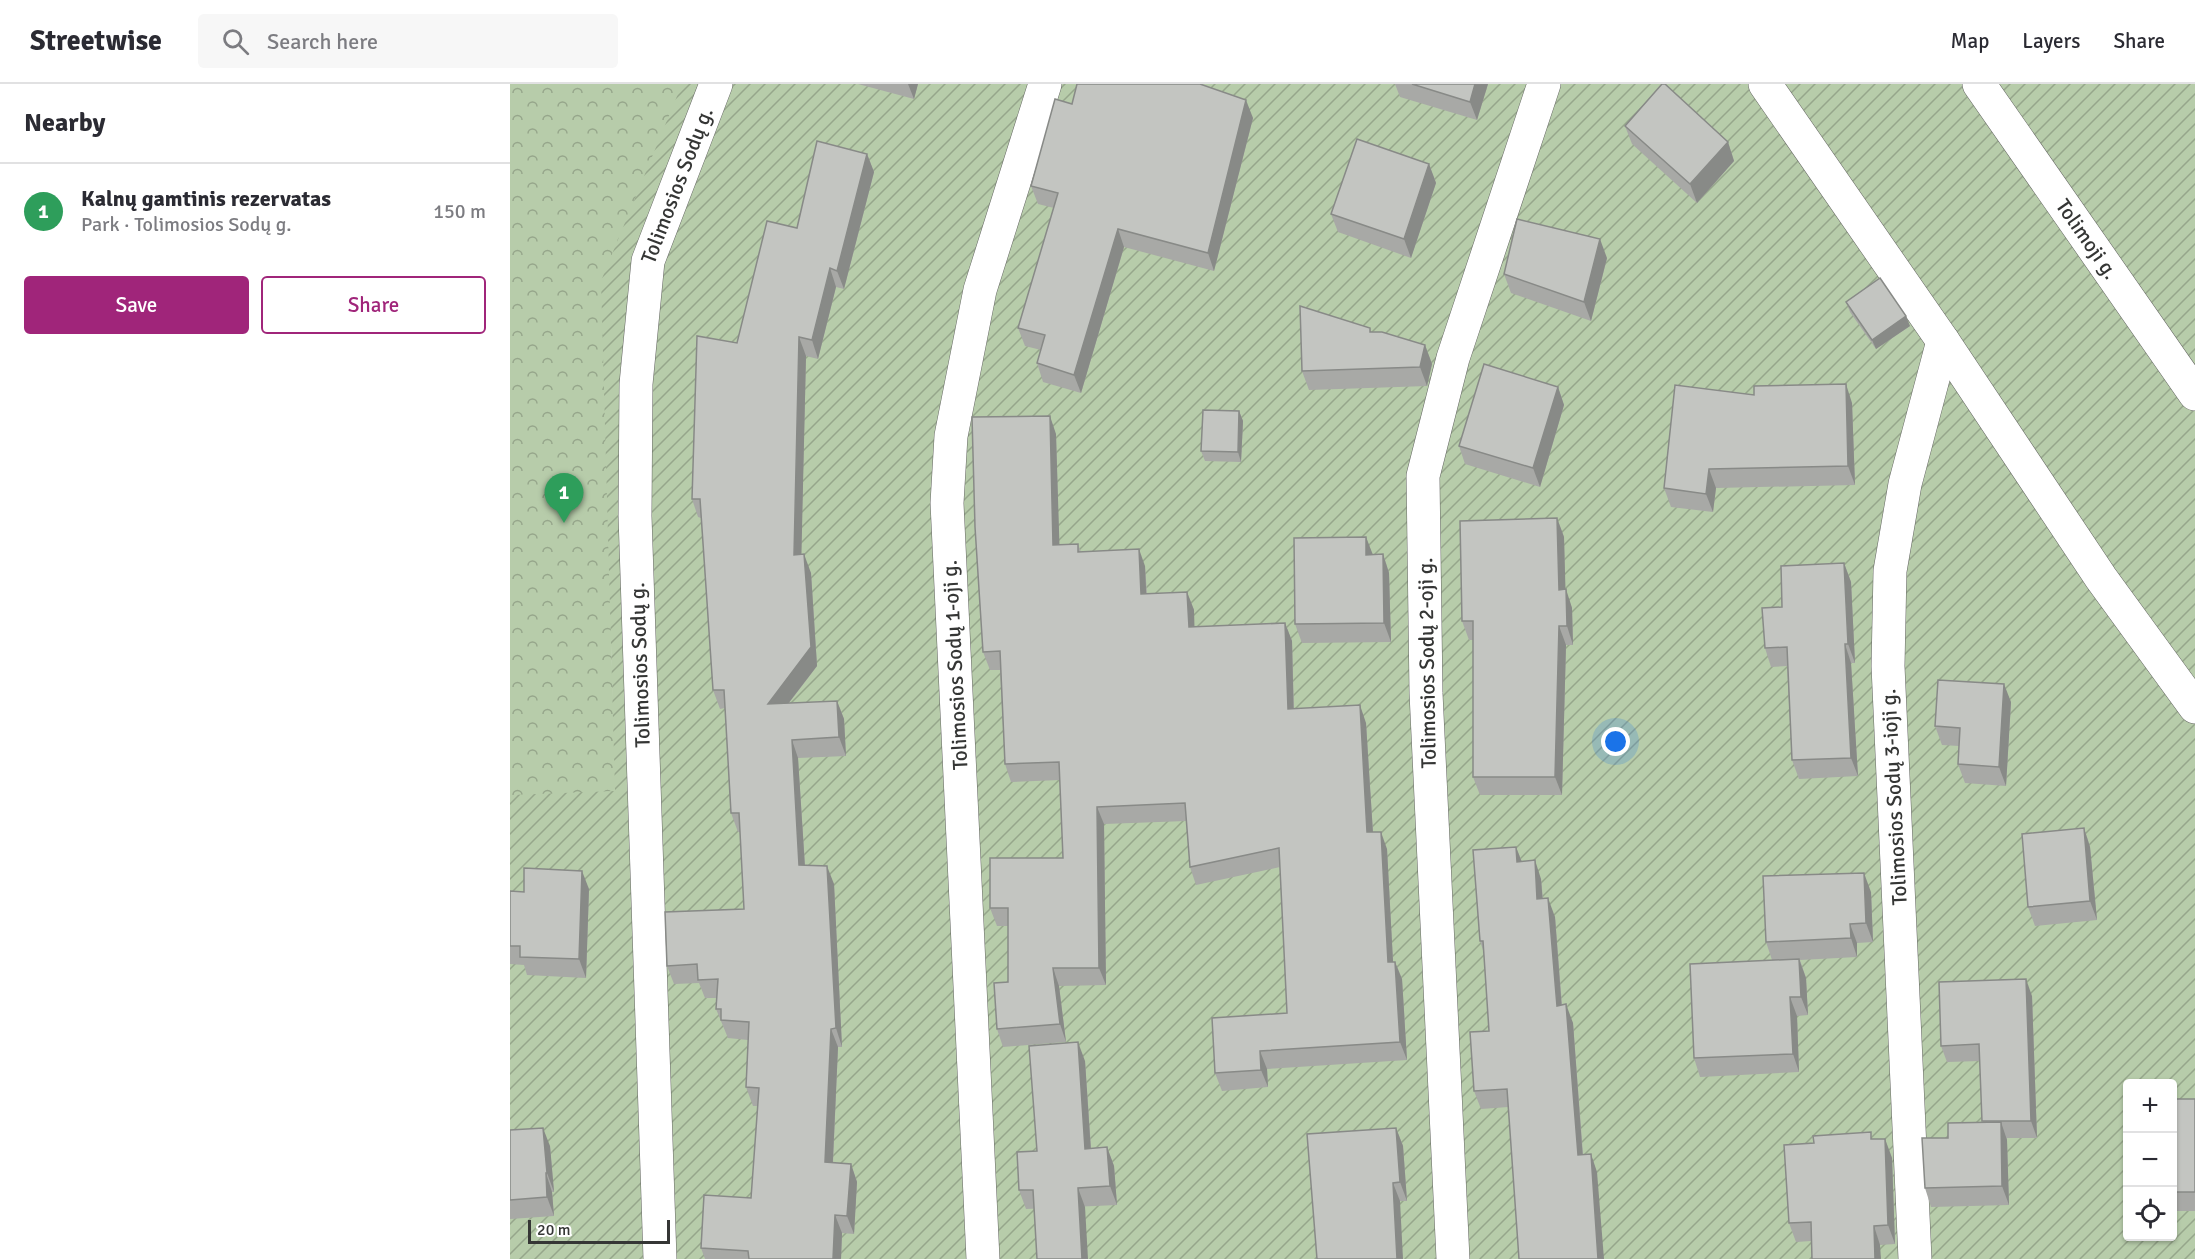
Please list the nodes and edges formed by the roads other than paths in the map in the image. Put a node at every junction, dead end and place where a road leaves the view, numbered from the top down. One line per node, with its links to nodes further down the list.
1 (716, 84): 9 (street, Tolimosios Sodų g.)
2 (1045, 84): 10 (street, Tolimosios Sodų 1-oji g.)
3 (1544, 84): 11 (street, Tolimosios Sodų 2-oji g.)
4 (1765, 84): 6 (street)
5 (1979, 84): 7 (street, Tolimoji g.)
6 (1943, 341): 8 (street); 12 (street, Tolimosios Sodų 3-ioji g.)
7 (2195, 394)
8 (2195, 707)
9 (660, 1259)
10 (983, 1259)
11 (1453, 1259)
12 (1915, 1259)

